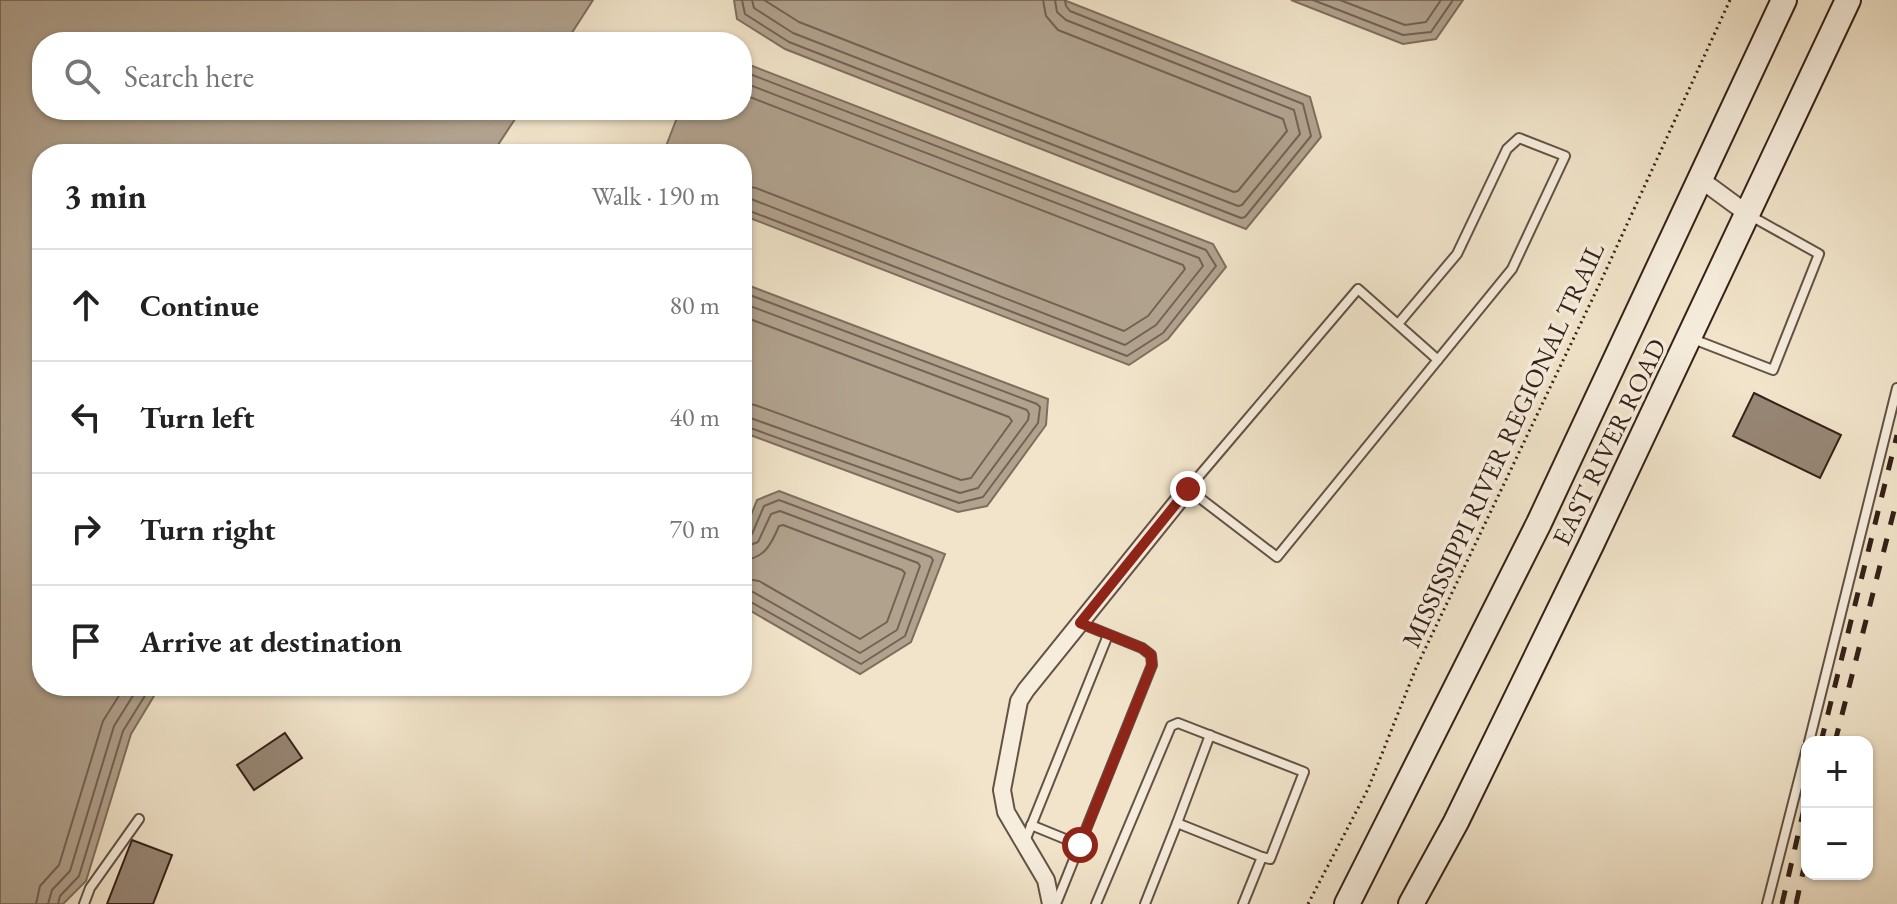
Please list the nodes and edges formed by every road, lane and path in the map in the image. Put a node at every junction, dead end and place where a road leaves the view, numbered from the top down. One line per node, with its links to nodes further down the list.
1 (1730, 0): 27 (path, MISSISSIPPI RIVER REGIONAL TRAIL)
2 (1784, 0): 4 (street, EAST RIVER ROAD)
3 (1848, 0): 5 (street, EAST RIVER ROAD)
4 (1700, 179): 5 (street); 28 (street, EAST RIVER ROAD)
5 (1749, 215): 7 (street, EAST RIVER ROAD); 7 (lane)
6 (1398, 324): 8 (lane); 8 (lane); 10 (lane)
7 (1690, 338): 29 (street, EAST RIVER ROAD)
8 (1438, 360): 10 (lane)
9 (1897, 388): 14 (lane)
10 (1188, 489): 11 (street)
11 (1080, 623): 12 (lane); 19 (street)
12 (1108, 635): 18 (lane); 20 (lane)
13 (1210, 735): 17 (lane); 21 (lane); 24 (lane)
14 (1810, 736)
15 (1801, 771): 30 (lane)
16 (139, 819): 22 (lane)
17 (1177, 823): 21 (lane); 25 (lane)
18 (1031, 825): 19 (lane); 20 (lane)
19 (1024, 843): 23 (street)
20 (1080, 845): 23 (lane)
21 (1262, 857): 26 (lane)
22 (84, 904)
23 (1054, 904)
24 (1096, 904)
25 (1145, 904)
26 (1243, 904)
27 (1308, 904)
28 (1347, 904)
29 (1411, 904)
30 (1767, 904)

